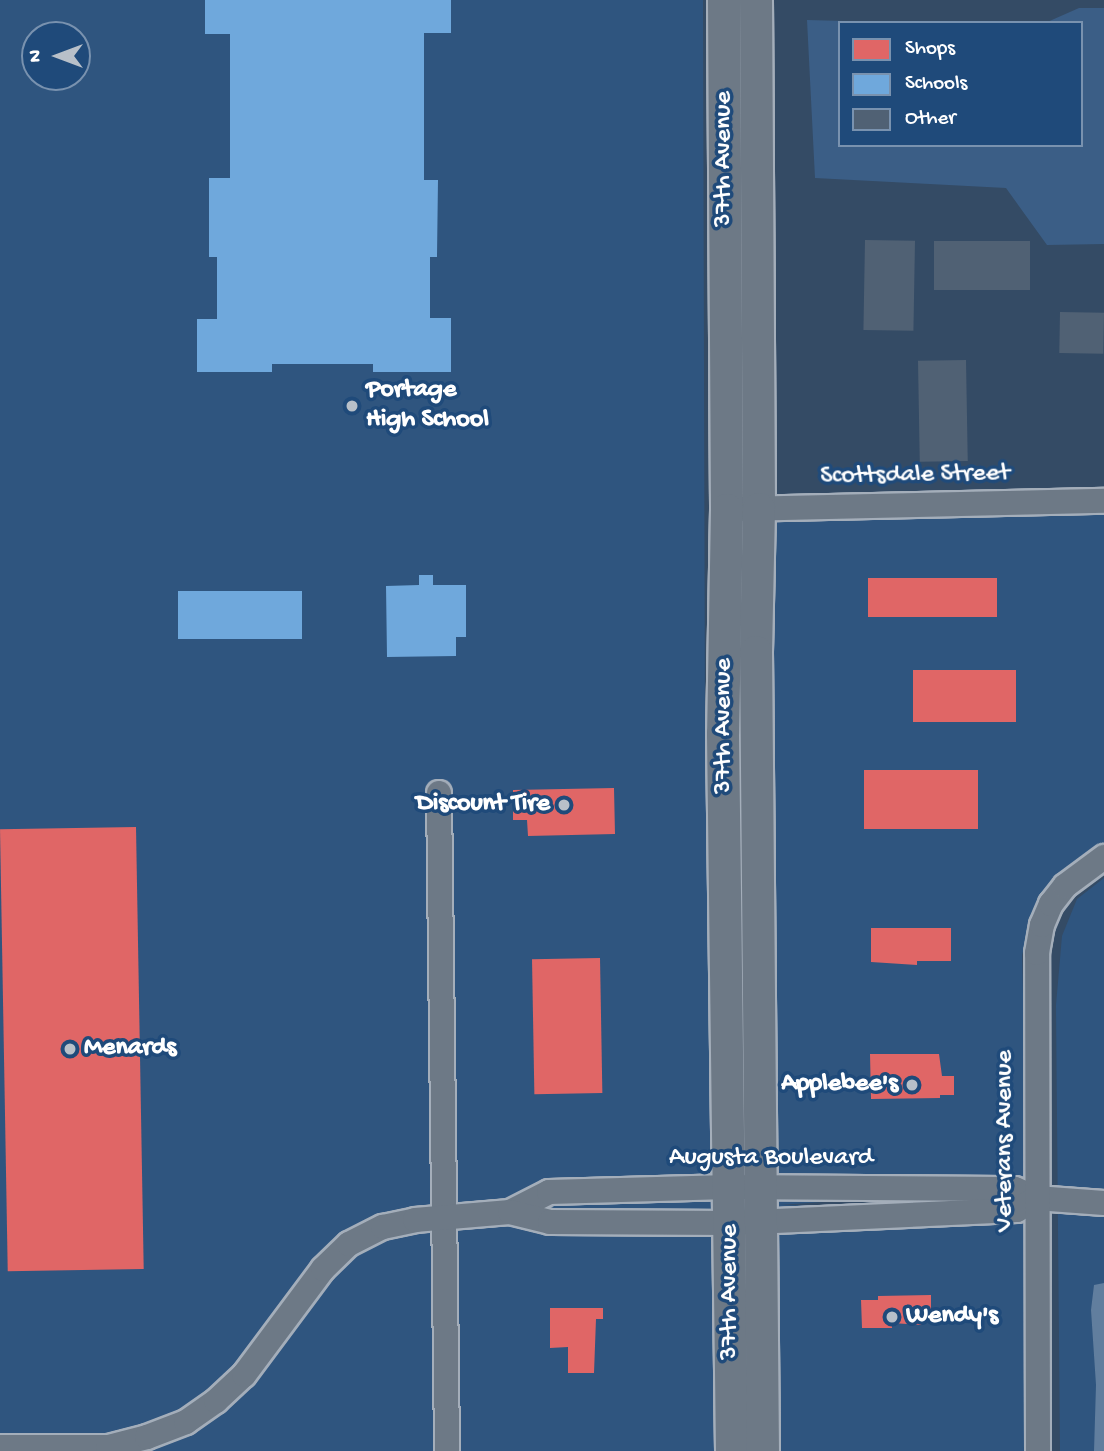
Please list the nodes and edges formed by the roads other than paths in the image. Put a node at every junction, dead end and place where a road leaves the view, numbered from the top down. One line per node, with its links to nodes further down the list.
1 (724, 0): 5 (main road, 37th Avenue)
2 (757, 0): 4 (main road, 37th Avenue)
3 (1104, 501): 4 (street, Scottsdale Street)
4 (759, 509): 5 (street, Scottsdale Street); 8 (main road, 37th Avenue)
5 (727, 510): 8 (main road, 37th Avenue)
6 (439, 793): 12 (street)
7 (1104, 857): 9 (street, Veterans Avenue)
8 (744, 1187): 9 (street, Augusta Boulevard); 11 (street, Augusta Boulevard); 13 (main road, 37th Avenue)
9 (1037, 1198): 10 (street, Augusta Boulevard); 13 (street, Augusta Boulevard); 18 (street, Veterans Avenue)
10 (1104, 1203)
11 (510, 1212): 12 (street, Augusta Boulevard); 13 (street, Augusta Boulevard)
12 (444, 1218): 14 (street, Augusta Boulevard); 15 (street)
13 (746, 1223): 16 (main road, 37th Avenue); 17 (main road, 37th Avenue)
14 (0, 1447)
15 (447, 1451)
16 (732, 1451)
17 (763, 1451)
18 (1038, 1451)

